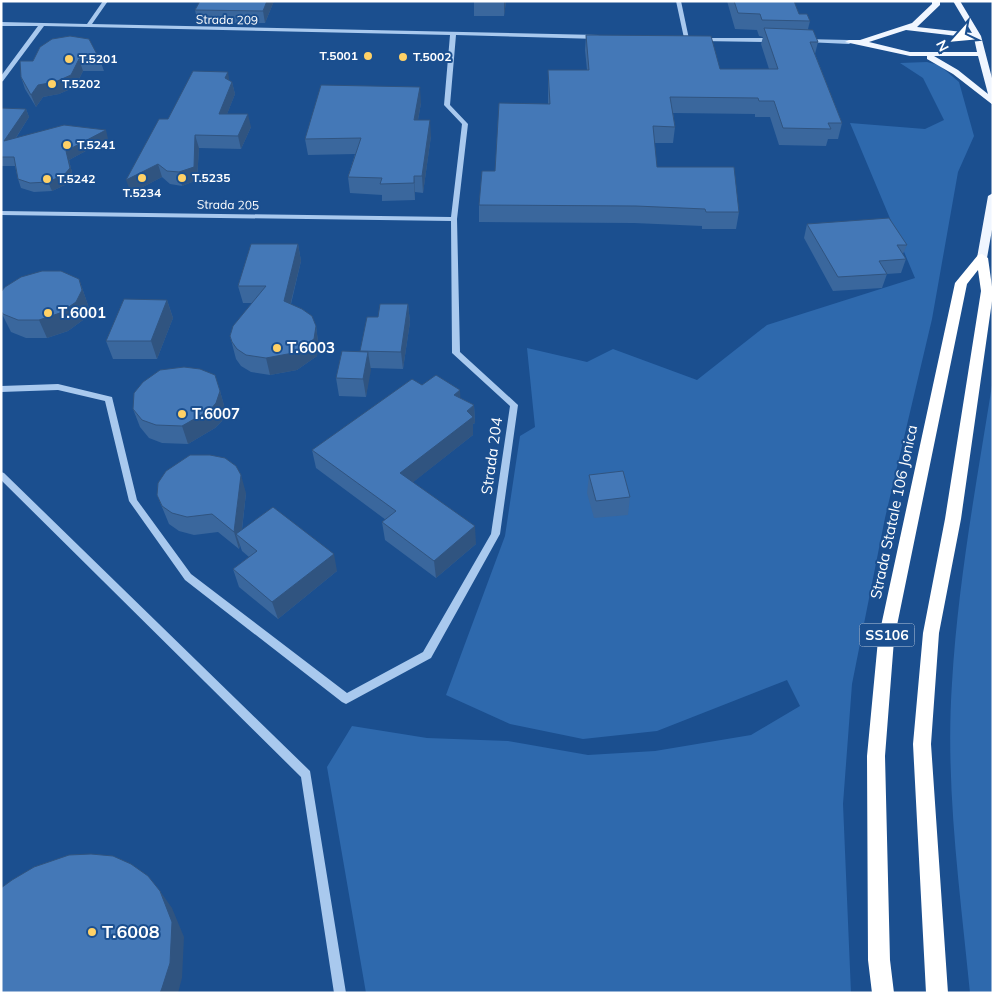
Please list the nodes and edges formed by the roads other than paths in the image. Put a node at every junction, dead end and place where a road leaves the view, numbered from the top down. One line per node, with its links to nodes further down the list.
1 (106, 1): 7 (lane)
2 (678, 1): 13 (lane)
3 (936, 1): 8 (main road)
4 (956, 1): 10 (main road)
5 (1, 24): 6 (lane, Strada 209)
6 (42, 25): 7 (lane, Strada 209); 20 (lane)
7 (88, 26): 9 (lane, Strada 209)
8 (906, 28): 10 (main road); 17 (main road)
9 (453, 35): 11 (lane); 25 (lane, Strada 204)
10 (977, 36): 18 (main road)
11 (609, 37)
12 (678, 38): 13 (lane)
13 (688, 38): 14 (lane)
14 (778, 40)
15 (796, 40): 16 (lane)
16 (849, 42): 17 (main road)
17 (861, 42): 19 (main road)
18 (982, 54): 19 (main road); 21 (main road)
19 (926, 55): 22 (main road)
20 (1, 80)
21 (993, 98)
22 (993, 103)
23 (993, 196): 26 (main road, Strada Statale 106 Jonica / SS106)
24 (1, 213): 25 (lane, Strada 205)
25 (454, 219): 27 (lane, Strada 204)
26 (982, 258): 30 (highway, Strada Statale 106 Jonica / SS106); 31 (highway, Strada Statale 106 Jonica / SS106)
27 (1, 389)
28 (1, 474): 29 (lane)
29 (340, 993)
30 (883, 993)
31 (937, 993)

